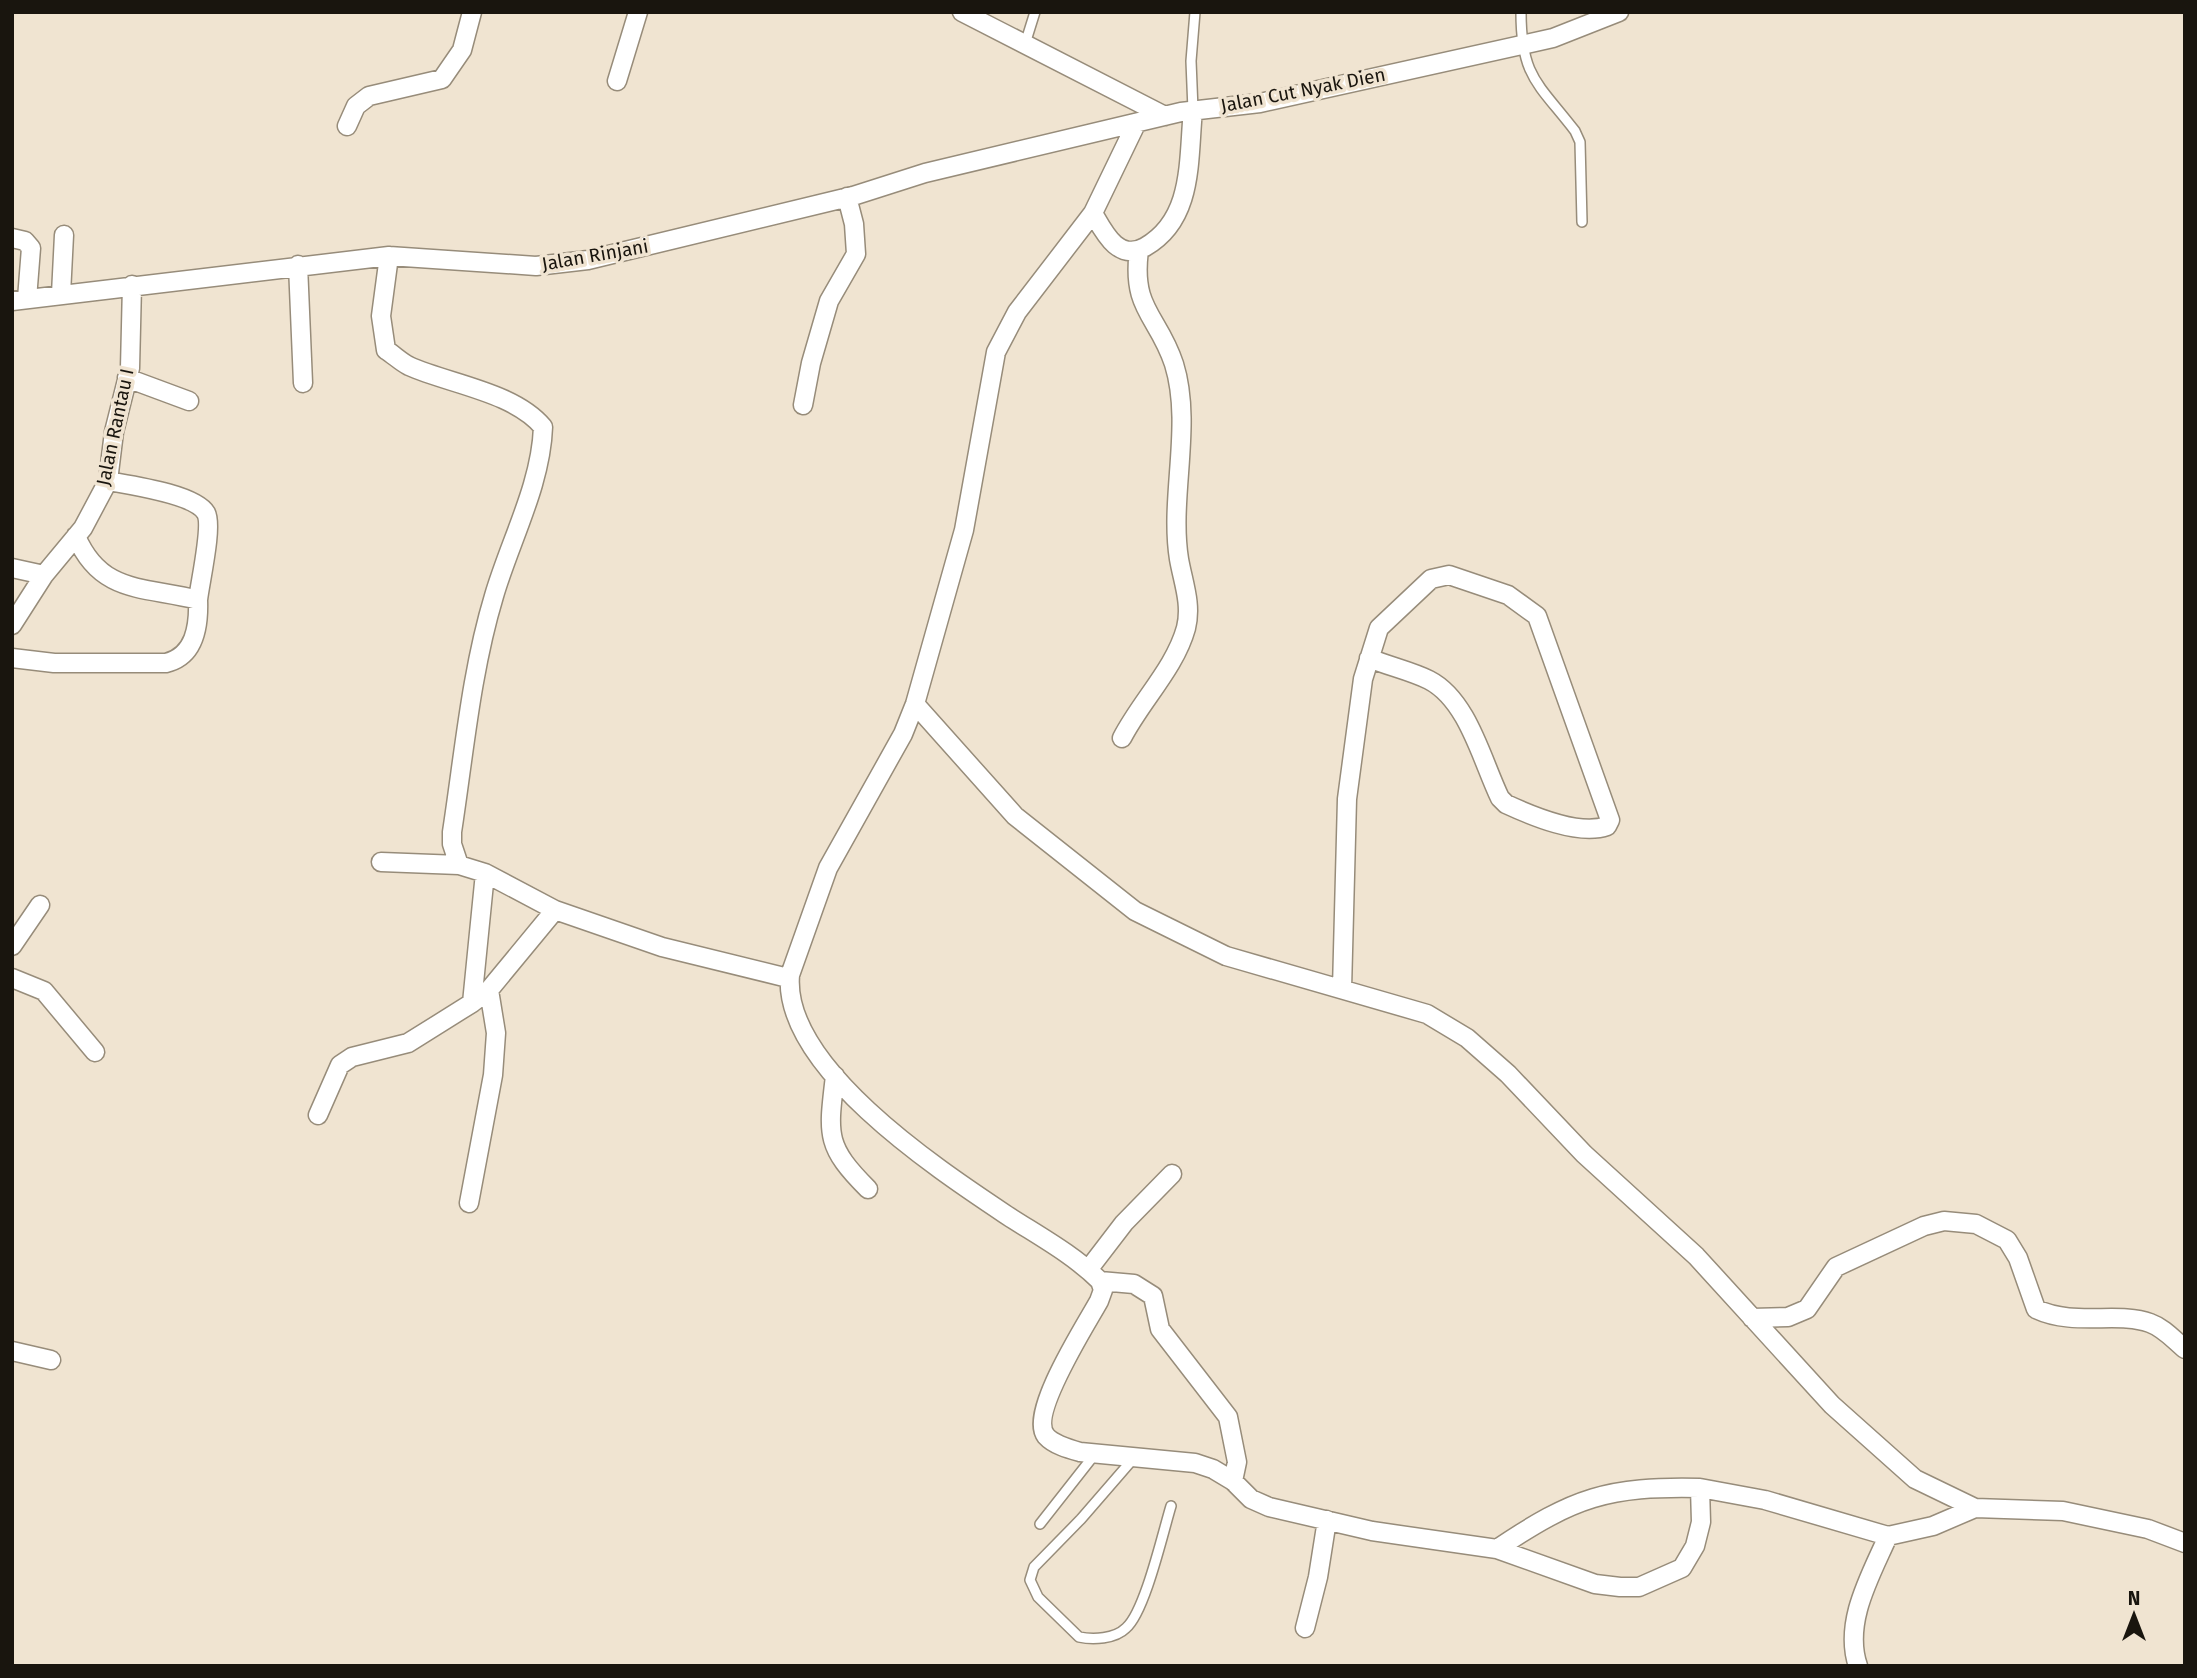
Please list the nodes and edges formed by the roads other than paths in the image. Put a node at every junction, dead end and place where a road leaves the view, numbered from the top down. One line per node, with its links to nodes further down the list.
1 (472, 12): 14 (street)
2 (638, 12): 10 (street)
3 (1035, 12): 8 (lane)
4 (1195, 12): 11 (lane)
5 (1521, 12): 9 (lane)
6 (1619, 12): 9 (street, Jalan Cut Nyak Dien)
7 (968, 14): 8 (street)
8 (1025, 44): 12 (street)
9 (1521, 45): 11 (street, Jalan Cut Nyak Dien); 17 (lane)
10 (617, 81)
11 (1193, 110): 12 (street, Jalan Cut Nyak Dien); 20 (street)
12 (1165, 116): 13 (street, Jalan Rinjani)
13 (1136, 124): 15 (street, Jalan Rinjani); 16 (street)
14 (347, 126)
15 (847, 197): 21 (street, Jalan Rinjani); 29 (street)
16 (1093, 213): 20 (street); 38 (street)
17 (1582, 222)
18 (64, 234): 24 (street)
19 (12, 238): 25 (street)
20 (1139, 250): 39 (street)
21 (389, 256): 22 (street, Jalan Rinjani); 41 (street)
22 (298, 265): 23 (street, Jalan Rinjani); 27 (street)
23 (132, 285): 24 (street, Jalan Rinjani); 26 (street, Jalan Rantau I)
24 (61, 294): 25 (street, Jalan Rinjani)
25 (19, 300)
26 (127, 378): 28 (street); 30 (street, Jalan Rantau I)
27 (303, 383)
28 (189, 401)
29 (803, 405)
30 (108, 481): 31 (street, Jalan Rantau I); 34 (street)
31 (76, 536): 33 (street, Jalan Rantau I); 34 (street)
32 (12, 568): 33 (street)
33 (44, 575): 35 (street, Jalan Rantau I)
34 (198, 600): 36 (street)
35 (12, 625)
36 (12, 658)
37 (1369, 658): 37 (street); 49 (street)
38 (915, 704): 46 (street); 49 (street)
39 (1122, 738)
40 (381, 862): 41 (street)
41 (459, 865): 42 (street)
42 (485, 873): 44 (street); 50 (street)
43 (40, 905): 45 (street)
44 (555, 910): 46 (street); 48 (street)
45 (12, 946)
46 (790, 975): 52 (street)
47 (12, 978): 51 (street)
48 (489, 989): 50 (street); 56 (street)
49 (1342, 989): 58 (street)
50 (472, 1003): 53 (street)
51 (95, 1052)
52 (835, 1076): 55 (street); 57 (street)
53 (318, 1115)
54 (1172, 1174): 57 (street)
55 (868, 1189)
56 (470, 1203)
57 (1094, 1275): 62 (street); 64 (street)
58 (1752, 1318): 59 (street); 67 (street)
59 (2185, 1349)
60 (12, 1351): 61 (street)
61 (51, 1360)
62 (1095, 1454): 63 (street); 69 (lane)
63 (1133, 1458): 64 (street); 66 (lane)
64 (1233, 1481): 68 (street)
65 (1700, 1488): 70 (street); 72 (street); 72 (street)
66 (1171, 1506)
67 (1975, 1508): 70 (street); 71 (street)
68 (1327, 1520): 72 (street); 73 (street)
69 (1040, 1524)
70 (1888, 1536): 74 (street)
71 (2185, 1542)
72 (1497, 1549)
73 (1305, 1628)
74 (1858, 1666)

